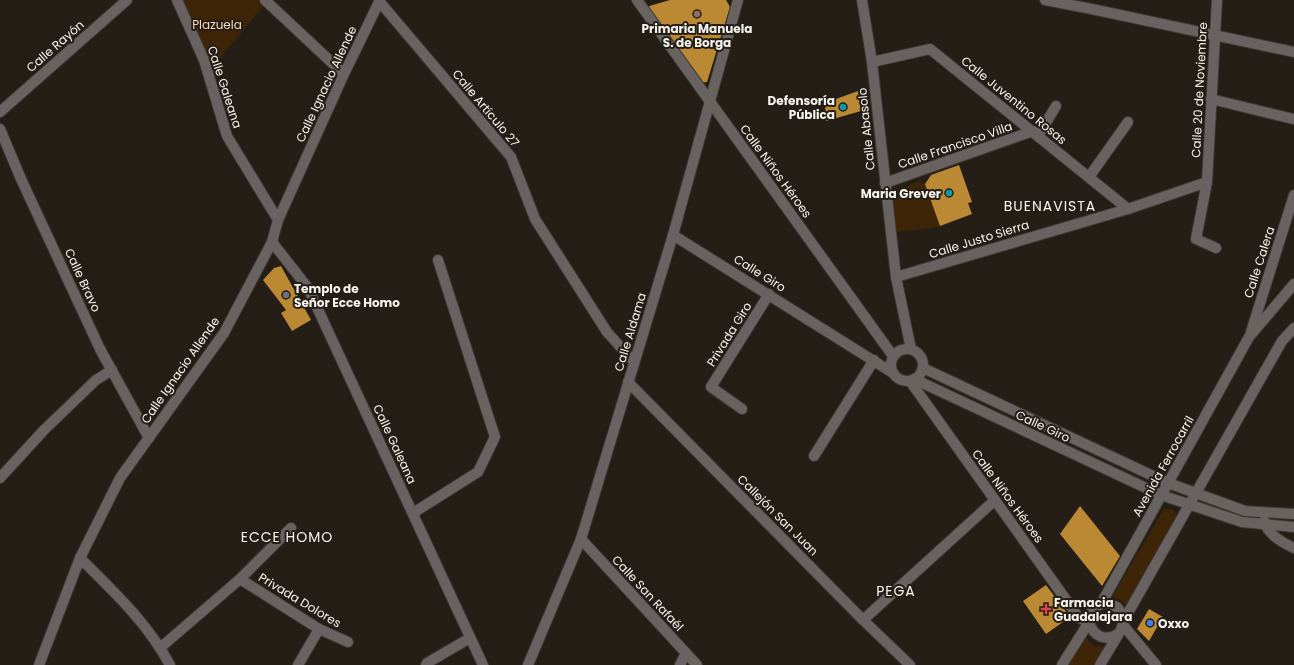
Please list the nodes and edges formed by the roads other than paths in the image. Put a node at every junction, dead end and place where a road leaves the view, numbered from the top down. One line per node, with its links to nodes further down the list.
1 (127, 0): 18 (street, Calle Rayón)
2 (177, 0): 28 (street, Calle Galeana)
3 (265, 0): 14 (street)
4 (650, 0): 10 (street)
5 (738, 0): 16 (street, Calle Aldama)
6 (862, 0): 13 (street, Calle Abasolo)
7 (1044, 0): 11 (street)
8 (1217, 0): 11 (street, Calle 20 de Noviembre)
9 (379, 1): 14 (street, Calle Ignacio Allende); 41 (street, Calle Artículo 27)
10 (638, 2): 16 (street, Calle Niños Héroes)
11 (1215, 36): 12 (street); 15 (street, Calle 20 de Noviembre)
12 (1294, 52)
13 (872, 62): 22 (street, Calle Juventino Rosas); 25 (street, Calle Abasolo)
14 (344, 74): 28 (street, Calle Ignacio Allende)
15 (1211, 99): 19 (street); 24 (street, Calle 20 de Noviembre)
16 (710, 101): 29 (street, Calle Aldama); 39 (street, Calle Niños Héroes)
17 (1056, 106): 22 (street)
18 (0, 112)
19 (1293, 119)
20 (1128, 122): 23 (street)
21 (0, 129): 43 (street, Calle Bravo)
22 (1036, 133): 23 (street, Calle Juventino Rosas); 25 (street, Calle Francisco Villa)
23 (1089, 177): 27 (street, Calle Juventino Rosas)
24 (1207, 182): 27 (street, Calle Justo Sierra); 31 (street, Calle 20 de Noviembre)
25 (885, 183): 33 (street, Calle Abasolo)
26 (1294, 195): 37 (street, Calle Calera)
27 (1128, 208): 33 (street, Calle Justo Sierra)
28 (278, 220): 30 (street, Calle Ignacio Allende)
29 (673, 235): 35 (street, Calle Giro); 41 (street, Calle Aldama)
30 (272, 242): 48 (street, Calle Ignacio Allende); 57 (street, Calle Galeana)
31 (1216, 248)
32 (438, 260): 57 (street)
33 (896, 277): 38 (street, Calle Abasolo)
34 (1294, 284): 37 (street, Avenida Ferrocarril)
35 (769, 294): 40 (street, Calle Giro); 47 (street, Privada Giro)
36 (1294, 328): 52 (street)
37 (1249, 337): 51 (street, Avenida Ferrocarril)
38 (911, 349): 39 (street); 42 (street)
39 (893, 356): 44 (street)
40 (874, 360): 44 (street, Calle Giro); 49 (street)
41 (634, 362): 46 (street, Calle Aldama)
42 (923, 368): 45 (street); 51 (street, Calle Giro)
43 (112, 370): 48 (street, Calle Bravo); 50 (street)
44 (893, 373): 45 (street)
45 (912, 380): 53 (street, Calle Giro); 54 (street, Calle Niños Héroes)
46 (628, 382): 62 (street, Calle Aldama); 67 (street, Callejón San Juan)
47 (742, 409)
48 (149, 438): 64 (street, Calle Ignacio Allende)
49 (814, 456)
50 (0, 478)
51 (1168, 483): 52 (street, Calle Giro); 53 (street, Avenida Ferrocarril)
52 (1196, 494): 55 (street); 56 (street, Calle Giro)
53 (1161, 495): 55 (street, Calle Giro); 66 (street, Avenida Ferrocarril)
54 (995, 500): 67 (street); 68 (street, Calle Niños Héroes)
55 (1190, 505): 59 (street, Calle Giro); 69 (street)
56 (1262, 512): 58 (street, Calle Giro); 59 (street)
57 (413, 513): 71 (street, Calle Galeana)
58 (1294, 514)
59 (1265, 525): 60 (street, Calle Giro); 63 (street)
60 (1294, 527)
61 (291, 528): 65 (street)
62 (581, 539): 74 (street, Calle San Rafaél); 80 (street, Calle Aldama)
63 (1294, 548)
64 (80, 558): 73 (street); 75 (street, Calle Ignacio Allende)
65 (240, 579): 70 (street, Privada Dolores); 73 (street)
66 (1101, 604): 68 (street, Avenida Ferrocarril); 69 (street)
67 (863, 620): 83 (street, Callejón San Juan)
68 (1089, 622): 69 (street); 84 (street, Avenida Ferrocarril)
69 (1122, 626): 85 (street); 86 (street)
70 (319, 628): 72 (street, Privada Dolores); 77 (street)
71 (470, 638): 78 (street); 79 (street, Calle Galeana)
72 (348, 642)
73 (160, 648): 76 (street)
74 (686, 653): 81 (street); 82 (street, Calle San Rafaél)
75 (39, 665)
76 (170, 665)
77 (298, 665)
78 (426, 665)
79 (483, 665)
80 (528, 665)
81 (680, 665)
82 (697, 665)
83 (910, 665)
84 (1062, 665)
85 (1100, 665)
86 (1156, 665)

